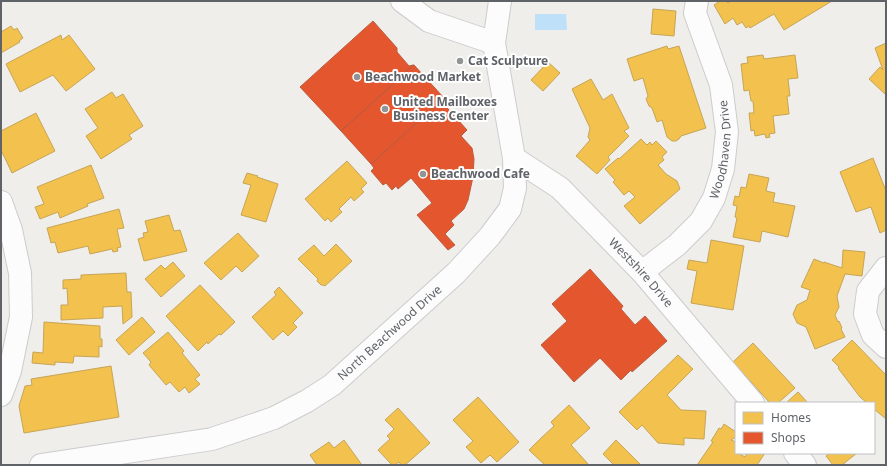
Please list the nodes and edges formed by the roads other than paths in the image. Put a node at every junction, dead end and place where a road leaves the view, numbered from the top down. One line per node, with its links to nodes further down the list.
1 (402, 1): 4 (street)
2 (500, 1): 4 (street, North Beachwood Drive)
3 (697, 1): 8 (street, Woodhaven Drive)
4 (494, 43): 5 (street, North Beachwood Drive)
5 (514, 158): 8 (street, Westshire Drive); 13 (street, North Beachwood Drive)
6 (1, 202): 10 (street)
7 (886, 268): 9 (street)
8 (642, 272): 11 (street, Westshire Drive)
9 (886, 347)
10 (1, 395)
11 (752, 402)
12 (796, 454): 14 (street)
13 (41, 465)
14 (805, 465)

